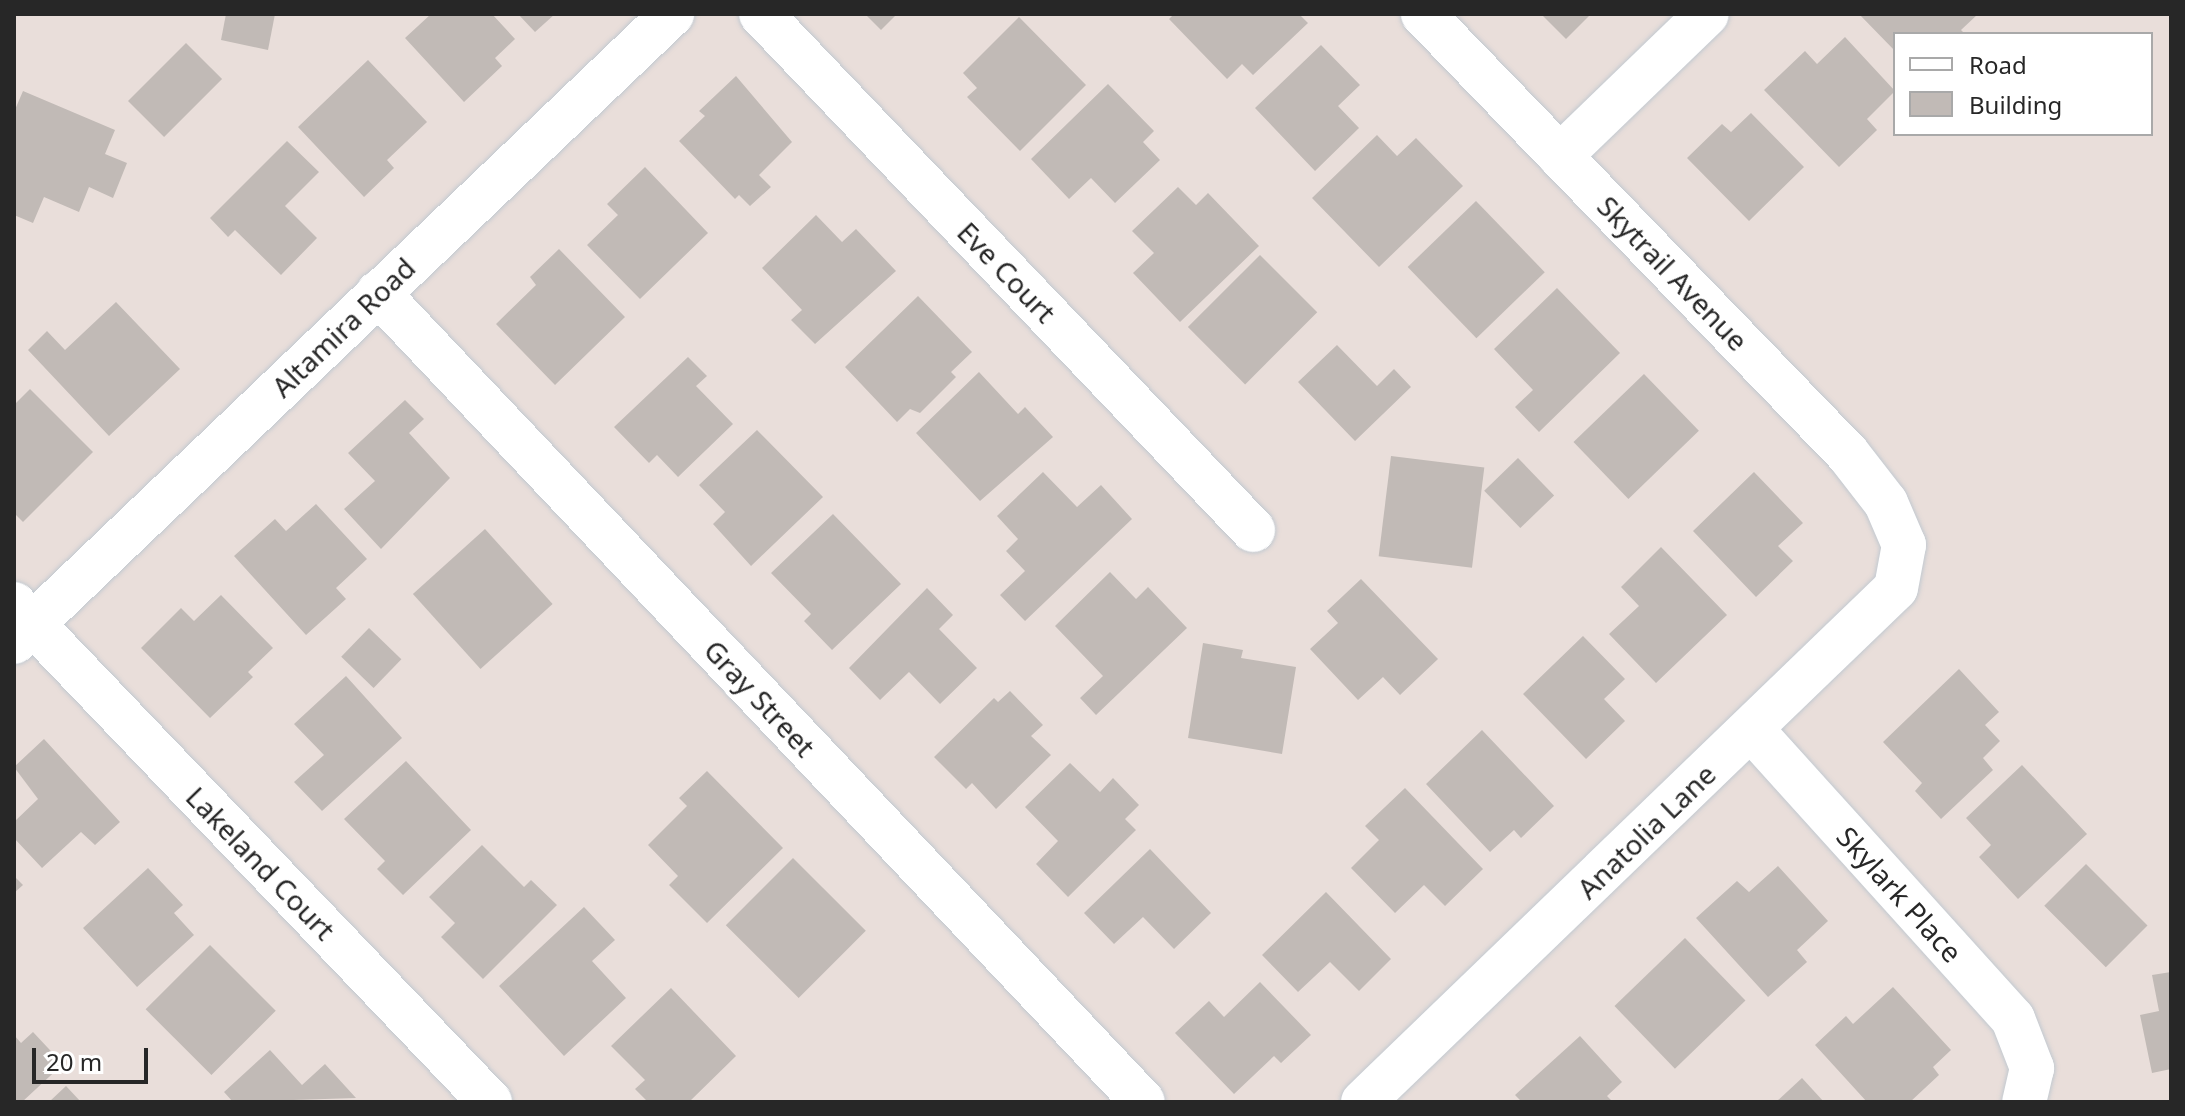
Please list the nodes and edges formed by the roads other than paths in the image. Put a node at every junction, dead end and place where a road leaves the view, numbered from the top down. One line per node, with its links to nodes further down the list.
1 (672, 14): 6 (street, Altamira Road)
2 (761, 14): 7 (street, Eve Court)
3 (1423, 14): 5 (street, Skytrail Avenue)
4 (1707, 14): 5 (street)
5 (1560, 156): 8 (street, Skytrail Avenue)
6 (378, 293): 9 (street, Altamira Road); 13 (street, Gray Street)
7 (1253, 530)
8 (1904, 545): 10 (street, Anatolia Lane)
9 (20, 623): 12 (street, Lakeland Court)
10 (1752, 730): 11 (street, Skylark Place); 14 (street, Anatolia Lane)
11 (2028, 1085)
12 (490, 1102)
13 (1143, 1102)
14 (1363, 1102)

